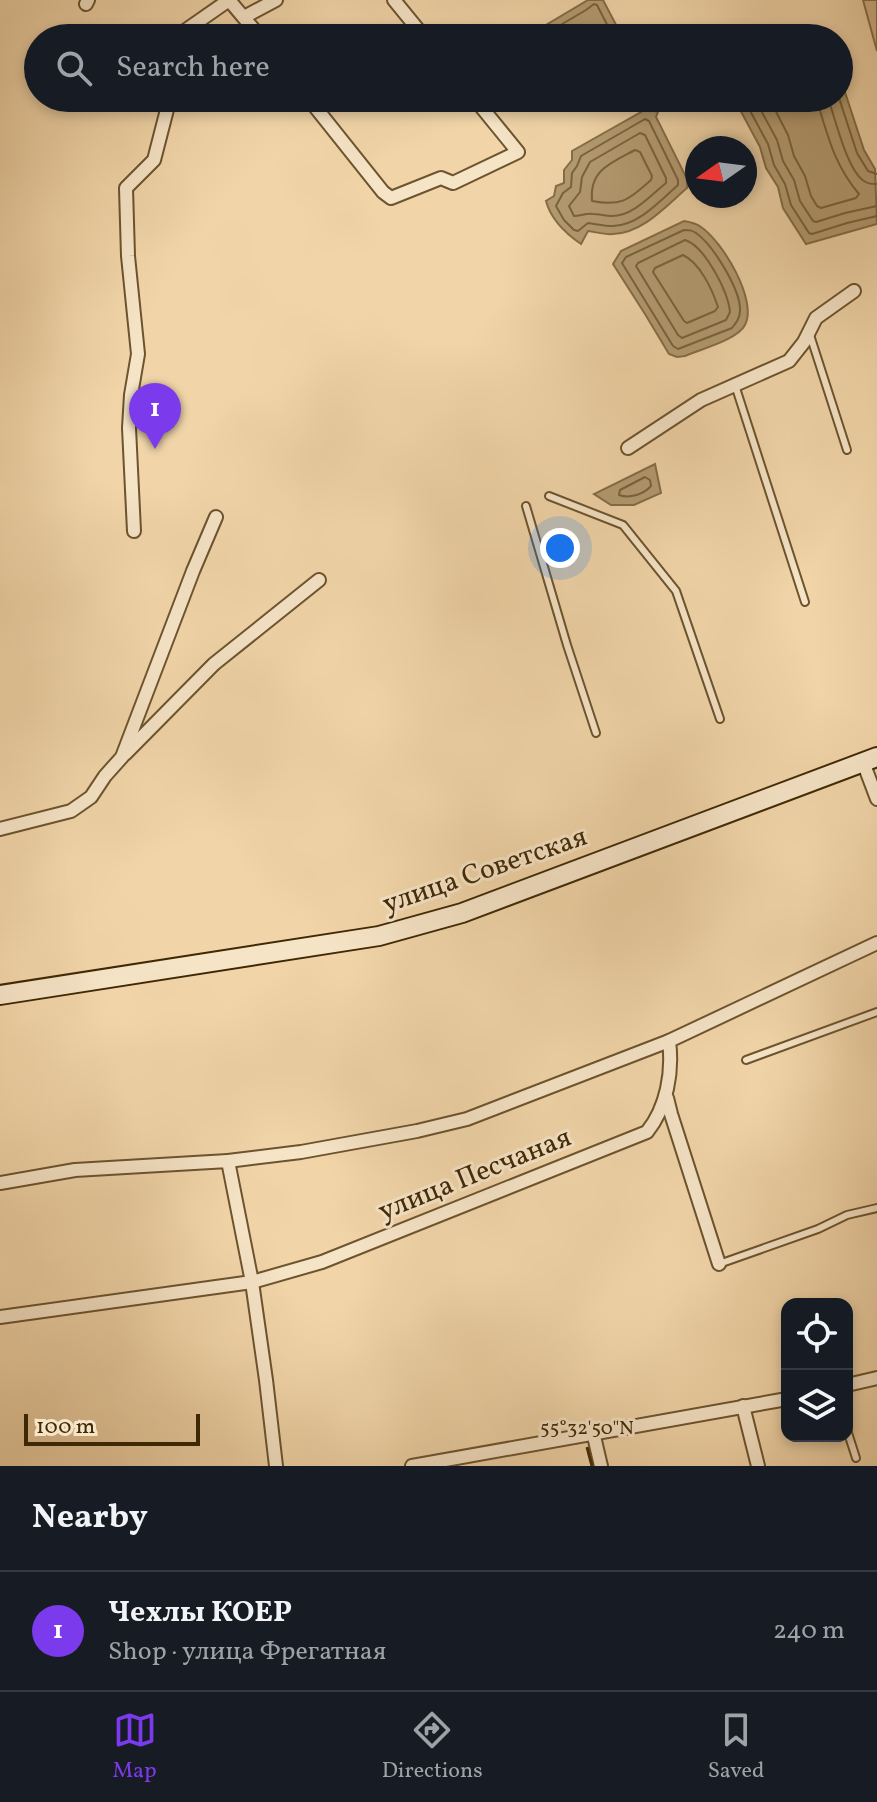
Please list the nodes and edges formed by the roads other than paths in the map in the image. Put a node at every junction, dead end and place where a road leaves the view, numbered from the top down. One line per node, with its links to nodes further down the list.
1 (276, 0): 3 (street)
2 (394, 0): 6 (street)
3 (244, 17): 4 (street); 5 (street)
4 (195, 24)
5 (250, 24)
6 (414, 24)
7 (166, 112): 18 (street)
8 (319, 112): 9 (street)
9 (485, 112)
10 (854, 291): 11 (street)
11 (809, 332): 12 (street); 14 (lane)
12 (735, 385): 13 (street); 20 (lane)
13 (628, 448)
14 (847, 450)
15 (549, 496): 21 (lane)
16 (526, 506): 22 (lane)
17 (216, 517): 23 (street)
18 (134, 531)
19 (319, 580): 23 (street)
20 (805, 602)
21 (720, 719)
22 (596, 733)
23 (122, 757): 26 (street)
24 (870, 759): 25 (street); 28 (street, улица Советская)
25 (877, 799)
26 (0, 829)
27 (877, 943): 30 (street)
28 (0, 995)
29 (877, 1012): 31 (lane)
30 (669, 1041): 32 (street, улица Песчаная); 33 (street)
31 (746, 1060)
32 (666, 1091): 36 (street); 37 (street, улица Песчаная)
33 (228, 1161): 34 (street); 37 (street)
34 (0, 1183)
35 (877, 1208): 36 (lane)
36 (719, 1264)
37 (252, 1282): 38 (street, улица Песчаная); 46 (street)
38 (0, 1317)
39 (877, 1378): 40 (street)
40 (853, 1384)
41 (781, 1400): 42 (street)
42 (743, 1406): 43 (street); 49 (street)
43 (593, 1432): 47 (street); 48 (street)
44 (851, 1442): 45 (lane)
45 (856, 1458)
46 (276, 1466)
47 (412, 1466)
48 (601, 1466)
49 (758, 1466)

